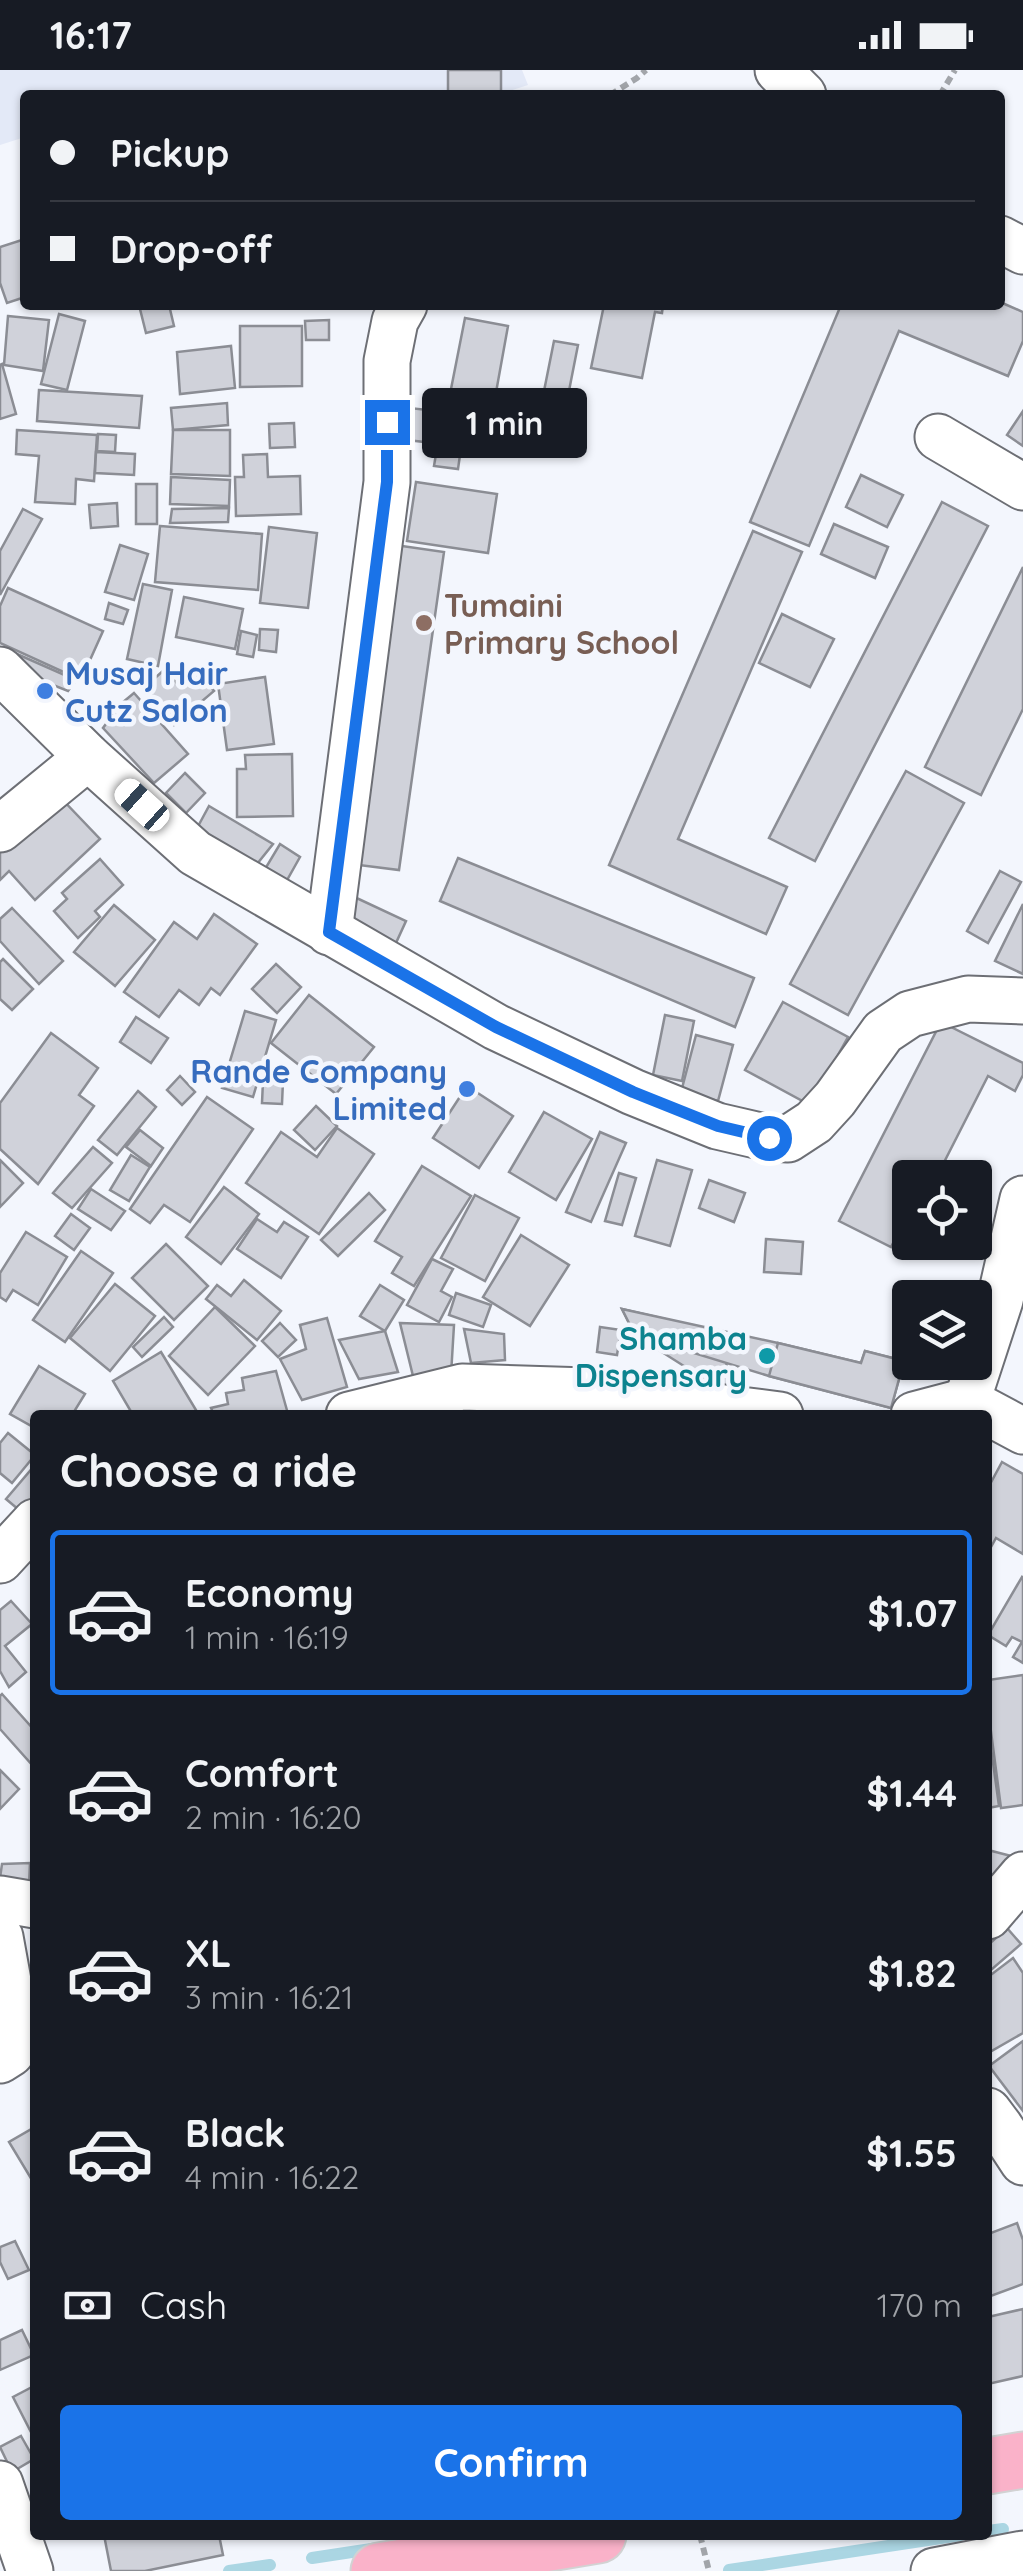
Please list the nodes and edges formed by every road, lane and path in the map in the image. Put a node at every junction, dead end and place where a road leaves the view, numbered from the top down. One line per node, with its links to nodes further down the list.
1 (646, 70): 3 (path)
2 (778, 70): 4 (street)
3 (618, 90)
4 (798, 90)
5 (401, 310): 11 (street)
6 (938, 437): 7 (street)
7 (1023, 487)
8 (0, 670): 9 (street)
9 (88, 757): 10 (street); 11 (street)
10 (0, 829)
11 (329, 932): 12 (street)
12 (1023, 1001)
13 (1023, 1199): 14 (street)
14 (963, 1408)
15 (368, 1410): 16 (street)
16 (740, 1410)
17 (992, 1419): 18 (street)
18 (1023, 1430)
19 (30, 1527): 20 (street)
20 (0, 1560)
21 (1023, 1875): 24 (street)
22 (0, 1899): 23 (street)
23 (30, 1903)
24 (992, 1911)
25 (0, 1936): 26 (street)
26 (0, 2060)
27 (992, 2116): 28 (street)
28 (1023, 2162)
29 (1023, 2460): 30 (main road)
30 (992, 2465)
31 (0, 2484): 35 (street)
32 (568, 2540): 36 (main road)
33 (701, 2540): 37 (path)
34 (1023, 2554): 38 (street)
35 (30, 2571)
36 (379, 2571)
37 (709, 2571)
38 (934, 2571)

